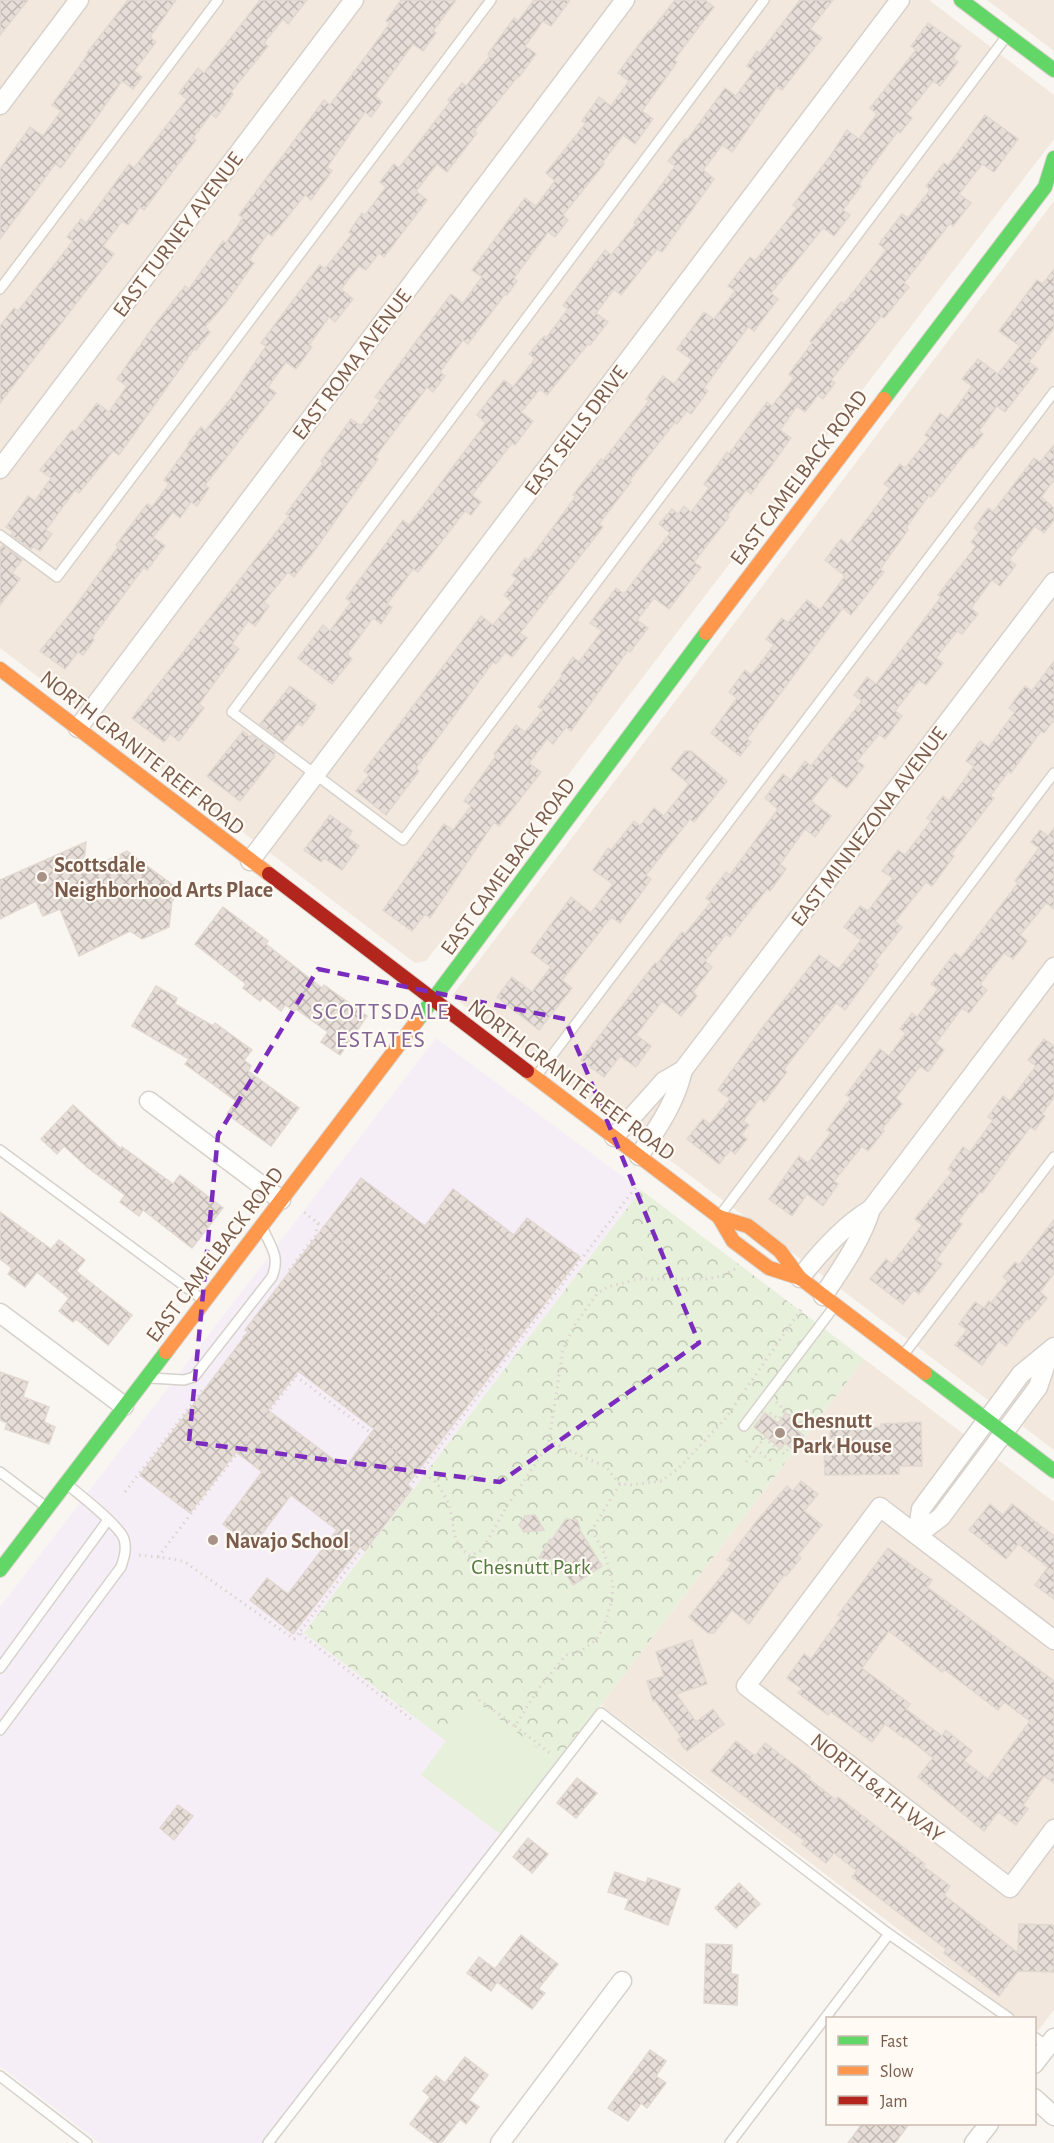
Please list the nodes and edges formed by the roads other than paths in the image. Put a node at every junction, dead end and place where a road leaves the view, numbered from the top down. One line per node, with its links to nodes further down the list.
1 (79, 0): 11 (street)
2 (218, 0): 14 (lane)
3 (354, 0): 16 (street, EAST TURNEY AVENUE)
4 (491, 0): 17 (lane)
5 (625, 0): 20 (street, EAST ROMA AVENUE)
6 (764, 0): 22 (lane)
7 (900, 0): 22 (street, EAST SELLS DRIVE)
8 (961, 0): 9 (main road)
9 (1008, 35): 10 (main road); 22 (lane)
10 (1054, 70)
11 (0, 105)
12 (1054, 158): 13 (main road, EAST CAMELBACK ROAD)
13 (1050, 185): 25 (main road, EAST CAMELBACK ROAD)
14 (0, 289)
15 (1054, 392): 27 (lane)
16 (0, 469)
17 (0, 535)
18 (1054, 582): 26 (street, EAST MINNEZONA AVENUE)
19 (0, 669): 20 (main road, NORTH GRANITE REEF ROAD)
20 (78, 728): 23 (main road, NORTH GRANITE REEF ROAD)
21 (1054, 773): 35 (lane)
22 (315, 775): 23 (street, EAST SELLS DRIVE)
23 (250, 861): 25 (main road, NORTH GRANITE REEF ROAD)
24 (1054, 967): 34 (street)
25 (433, 1000): 27 (main road, NORTH GRANITE REEF ROAD); 33 (main road, EAST CAMELBACK ROAD)
26 (683, 1070): 29 (street, EAST MINNEZONA AVENUE); 31 (street, EAST MINNEZONA AVENUE)
27 (536, 1078): 29 (main road, NORTH GRANITE REEF ROAD)
28 (149, 1101): 33 (street)
29 (614, 1137): 31 (main road, NORTH GRANITE REEF ROAD)
30 (0, 1150): 38 (lane)
31 (639, 1156): 35 (main road, NORTH GRANITE REEF ROAD)
32 (1054, 1157): 42 (lane)
33 (281, 1200): 36 (main road, EAST CAMELBACK ROAD)
34 (871, 1209): 37 (street); 39 (street)
35 (719, 1217): 37 (main road, NORTH GRANITE REEF ROAD); 37 (main road, NORTH GRANITE REEF ROAD)
36 (261, 1226): 38 (main road, EAST CAMELBACK ROAD); 43 (lane)
37 (800, 1278): 39 (main road, NORTH GRANITE REEF ROAD)
38 (204, 1300): 43 (main road, EAST CAMELBACK ROAD)
39 (829, 1301): 42 (main road, NORTH GRANITE REEF ROAD); 46 (lane)
40 (0, 1313): 44 (street)
41 (1052, 1350): 45 (street); 47 (street)
42 (903, 1356): 45 (main road, NORTH GRANITE REEF ROAD)
43 (146, 1378): 44 (main road, EAST CAMELBACK ROAD)
44 (124, 1406): 51 (main road, EAST CAMELBACK ROAD)
45 (987, 1420): 47 (main road, NORTH GRANITE REEF ROAD); 50 (street)
46 (744, 1426)
47 (1003, 1433): 48 (main road, NORTH GRANITE REEF ROAD); 52 (street)
48 (1054, 1471)
49 (0, 1472): 53 (lane)
50 (945, 1476): 52 (street); 55 (street)
51 (66, 1483): 53 (main road, EAST CAMELBACK ROAD); 54 (lane)
52 (962, 1488): 55 (street)
53 (47, 1507): 56 (main road, EAST CAMELBACK ROAD)
54 (108, 1520): 58 (lane); 59 (lane)
55 (917, 1535): 57 (street); 60 (street, NORTH 84TH WAY)
56 (0, 1570)
57 (1054, 1640)
58 (0, 1668)
59 (0, 1730)
60 (1054, 1829)
61 (889, 1934): 63 (lane); 71 (lane); 73 (lane)
62 (622, 1981): 72 (street)
63 (1006, 2017)
64 (1046, 2040): 65 (street)
65 (1036, 2062)
66 (0, 2076): 70 (lane)
67 (1036, 2099): 68 (street)
68 (1054, 2116)
69 (988, 2125): 74 (street)
70 (87, 2143)
71 (268, 2143)
72 (500, 2143)
73 (730, 2143)
74 (974, 2143)

